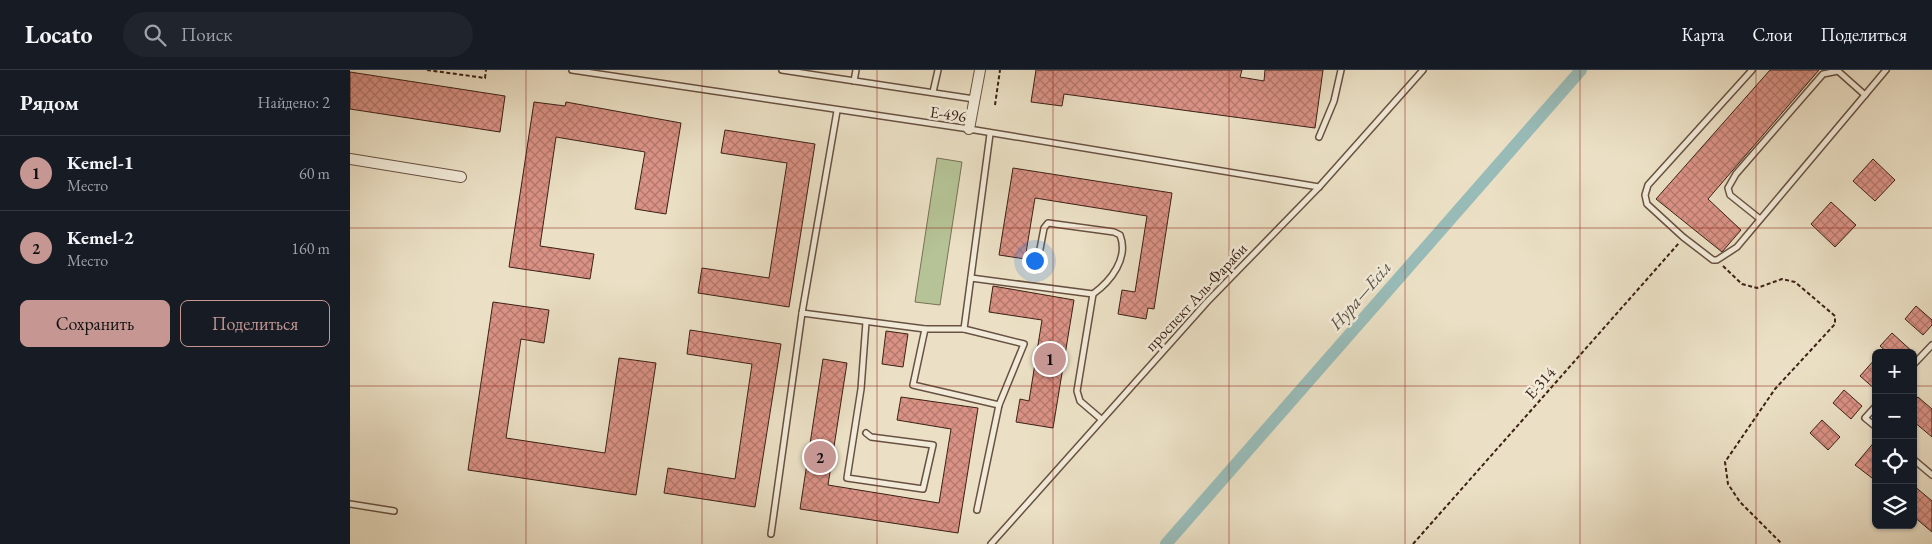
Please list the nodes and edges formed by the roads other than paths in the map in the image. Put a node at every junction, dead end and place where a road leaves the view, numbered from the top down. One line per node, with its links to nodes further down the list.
1 (572, 70): 14 (lane, E-496)
2 (782, 70): 10 (lane)
3 (856, 70): 10 (lane)
4 (938, 70): 11 (lane)
5 (980, 70): 13 (street)
6 (1341, 70): 17 (lane)
7 (1423, 70): 20 (lane, проспект Аль-Фараби)
8 (1752, 70): 21 (lane)
9 (1886, 70): 12 (lane)
10 (854, 81): 11 (lane)
11 (933, 92): 13 (lane)
12 (1865, 95): 21 (lane); 21 (lane)
13 (975, 99): 15 (street)
14 (837, 111): 15 (lane, E-496); 25 (lane)
15 (968, 129): 16 (lane, E-496)
16 (990, 134): 20 (lane, E-496); 23 (lane)
17 (1319, 137)
18 (350, 159): 19 (street)
19 (461, 177)
20 (1319, 187): 33 (lane, проспект Аль-Фараби)
21 (1760, 219)
22 (1036, 270): 24 (lane)
23 (971, 278): 24 (lane); 28 (lane)
24 (1093, 294): 33 (lane)
25 (802, 313): 26 (lane); 41 (lane)
26 (866, 322): 27 (lane); 35 (lane)
27 (926, 329): 28 (lane); 31 (lane)
28 (964, 329): 31 (lane)
29 (1932, 345): 30 (lane)
30 (1917, 361)
31 (999, 405): 39 (lane)
32 (1872, 410): 34 (lane)
33 (1101, 419): 42 (lane, проспект Аль-Фараби)
34 (1872, 424)
35 (866, 433)
36 (1917, 462): 37 (lane)
37 (1932, 475)
38 (350, 504): 40 (lane)
39 (978, 510)
40 (394, 511)
41 (771, 534)
42 (991, 544)

